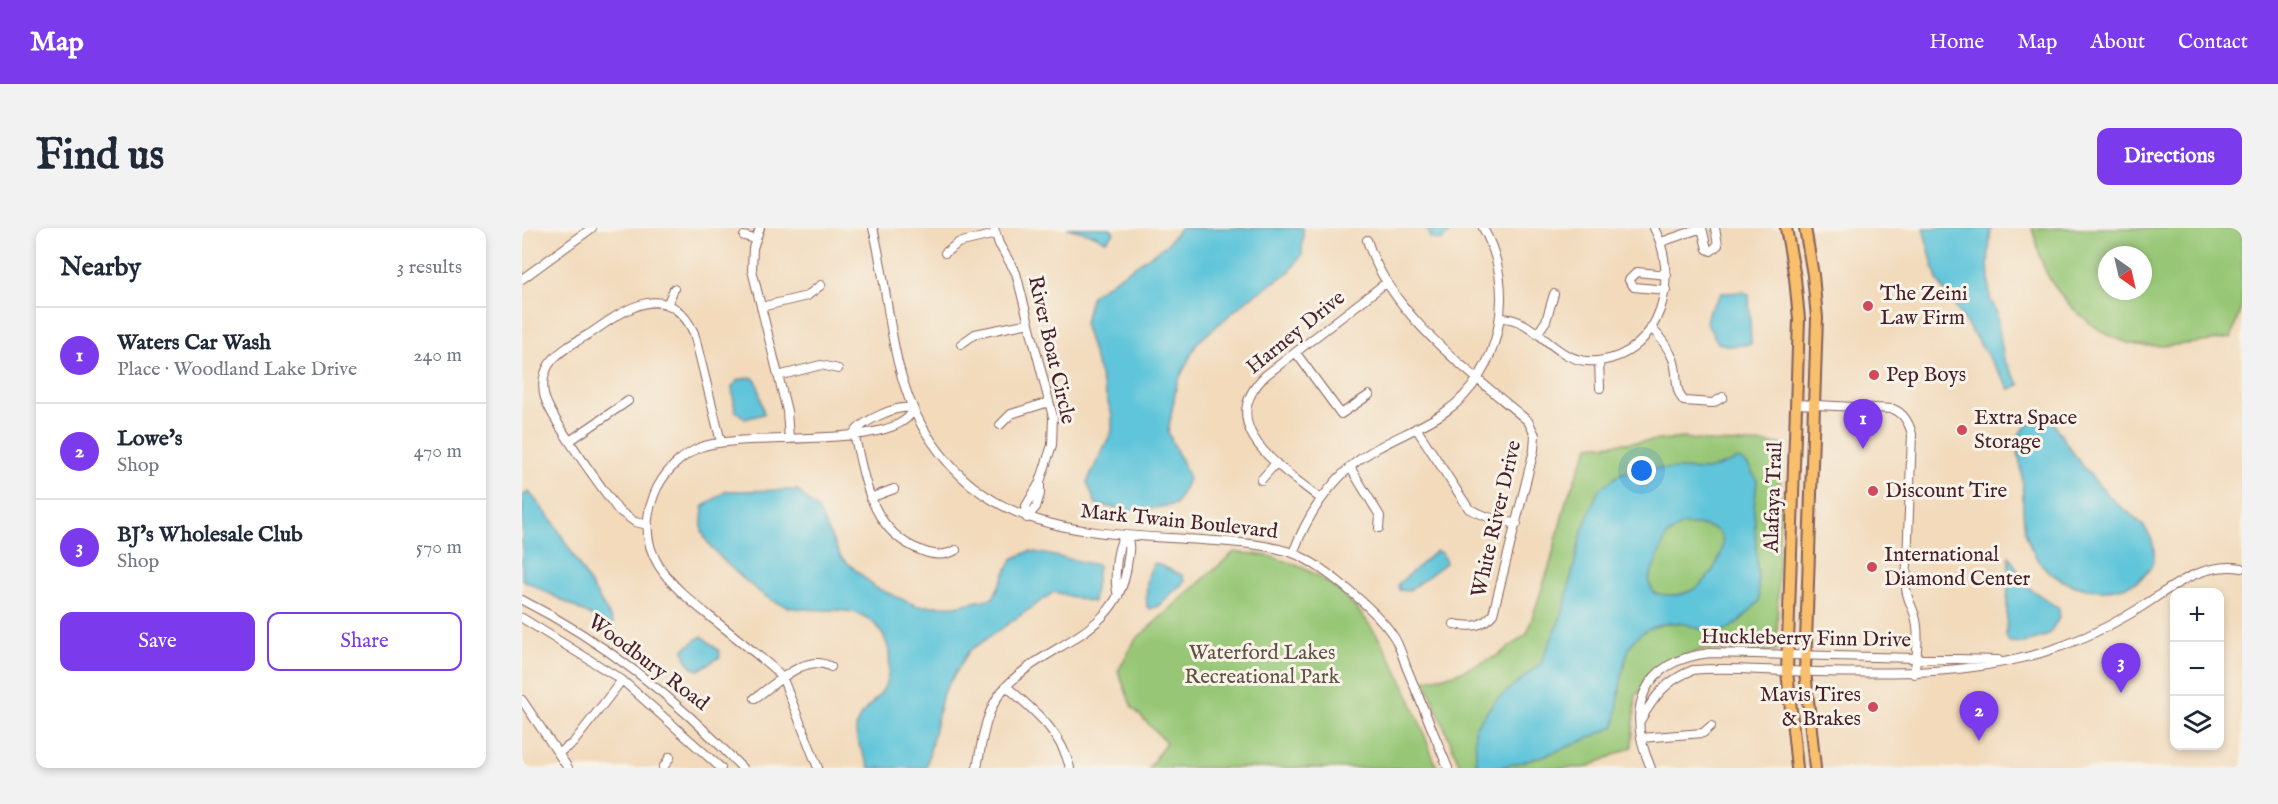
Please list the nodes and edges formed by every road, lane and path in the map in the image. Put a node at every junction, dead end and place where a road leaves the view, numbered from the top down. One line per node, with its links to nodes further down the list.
1 (592, 228): 17 (street)
2 (760, 228): 12 (street)
3 (873, 228): 42 (street, Mark Twain Boulevard)
4 (1483, 228): 25 (street)
5 (1654, 228): 14 (street)
6 (1702, 228): 7 (street); 14 (street)
7 (1715, 228)
8 (1786, 228): 40 (main road, Alafaya Trail)
9 (1804, 228): 41 (main road, Alafaya Trail)
10 (995, 231): 15 (street); 26 (street, River Boat Circle)
11 (744, 236): 12 (street)
12 (755, 239): 24 (street)
13 (1367, 240): 18 (street, White River Drive)
14 (1661, 242): 16 (street)
15 (945, 253)
16 (1667, 275): 21 (street); 21 (street)
17 (522, 279)
18 (1387, 282): 30 (street, Harney Drive); 34 (street, White River Drive)
19 (821, 285): 24 (street)
20 (674, 289): 23 (street)
21 (1666, 290): 27 (street)
22 (1554, 294): 28 (street)
23 (667, 305): 47 (street); 48 (street)
24 (761, 307): 33 (street)
25 (1501, 318): 28 (street); 34 (street)
26 (1029, 324): 29 (street); 39 (street, River Boat Circle)
27 (1651, 327): 31 (street); 37 (street)
28 (1537, 334): 31 (street)
29 (961, 344)
30 (1296, 353): 36 (street); 49 (street, Harney Drive)
31 (1599, 361): 35 (street)
32 (838, 369): 33 (street)
33 (778, 376): 46 (street)
34 (1477, 377): 44 (street); 56 (street, White River Drive)
35 (1600, 388)
36 (1369, 395)
37 (1723, 397)
38 (628, 401): 47 (street)
39 (1049, 402): 43 (street); 55 (street, River Boat Circle)
40 (1797, 404): 41 (street); 66 (main road, Alafaya Trail)
41 (1815, 405): 67 (main road, Alafaya Trail); 68 (street)
42 (914, 409): 45 (street); 45 (street); 55 (street, Mark Twain Boulevard)
43 (1000, 425)
44 (1416, 428): 50 (street); 56 (street)
45 (854, 433): 46 (street); 53 (street)
46 (789, 439): 48 (street)
47 (571, 440): 57 (street)
48 (721, 442): 57 (street)
49 (1276, 463): 51 (street); 54 (street, Harney Drive)
50 (1350, 467): 54 (street); 58 (street)
51 (1261, 480)
52 (894, 489): 53 (street)
53 (870, 498): 60 (street)
54 (1321, 499): 61 (street)
55 (1027, 518): 59 (street, Mark Twain Boulevard)
56 (1517, 524): 65 (street, White River Drive)
57 (648, 525): 74 (street)
58 (1379, 528)
59 (1126, 535): 61 (street, Mark Twain Boulevard); 76 (street)
60 (956, 550)
61 (1293, 553): 91 (street, Mark Twain Boulevard)
62 (2242, 568): 69 (street, Huckleberry Finn Drive)
63 (522, 600): 87 (street, Woodbury Road)
64 (522, 618): 75 (street, Woodbury Road)
65 (1454, 624)
66 (1788, 654): 67 (street, Huckleberry Finn Drive); 72 (main road, Alafaya Trail); 79 (street, Huckleberry Finn Drive)
67 (1806, 655): 68 (street, Huckleberry Finn Drive); 71 (main road, Alafaya Trail)
68 (1917, 658): 69 (street, Huckleberry Finn Drive); 73 (street)
69 (2012, 660): 73 (street, Huckleberry Finn Drive)
70 (831, 667): 74 (street)
71 (1805, 670): 72 (street, Huckleberry Finn Drive); 73 (street, Huckleberry Finn Drive); 94 (main road, Alafaya Trail)
72 (1787, 671): 79 (street, Huckleberry Finn Drive); 93 (main road, Alafaya Trail)
73 (1914, 674)
74 (783, 679): 77 (street); 88 (street)
75 (622, 680): 82 (street); 86 (street, Woodbury Road)
76 (1006, 686): 89 (street); 90 (street)
77 (755, 698)
78 (522, 700): 82 (street)
79 (1640, 721): 81 (street, Huckleberry Finn Drive)
80 (1711, 726): 81 (street)
81 (1641, 738): 92 (street, Huckleberry Finn Drive)
82 (558, 753): 84 (street)
83 (670, 757): 85 (street)
84 (568, 768)
85 (663, 768)
86 (721, 768)
87 (742, 768)
88 (819, 768)
89 (977, 768)
90 (1070, 768)
91 (1448, 768)
92 (1651, 768)
93 (1797, 768)
94 (1815, 768)

